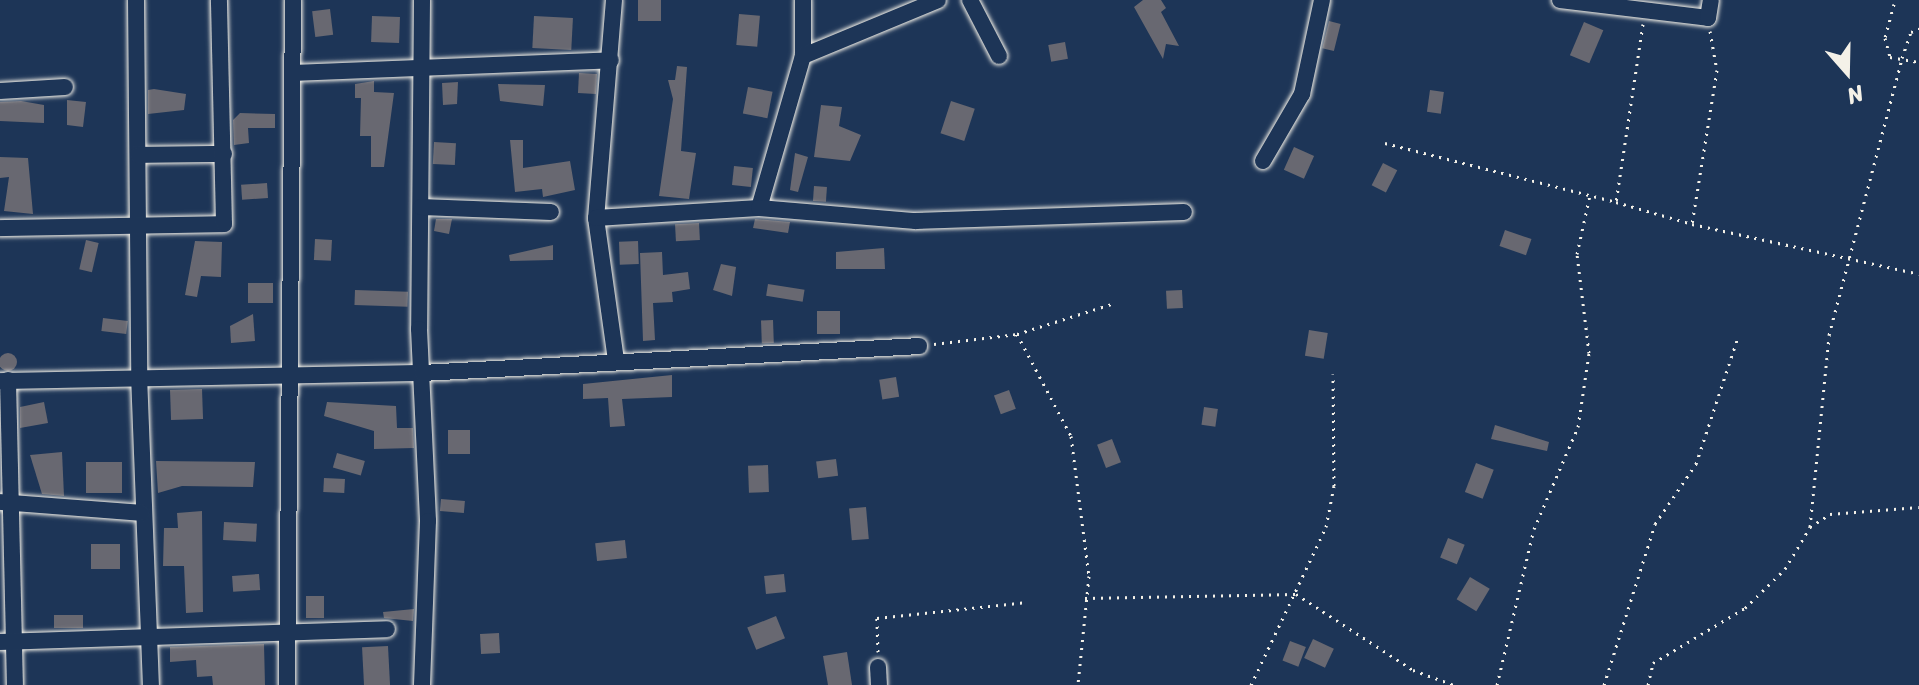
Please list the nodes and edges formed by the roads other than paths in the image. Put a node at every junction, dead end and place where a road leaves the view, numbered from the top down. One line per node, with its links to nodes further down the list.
1 (136, 0): 21 (street)
2 (219, 0): 20 (street)
3 (293, 0): 17 (street)
4 (422, 0): 16 (street)
5 (614, 0): 15 (street)
6 (803, 0): 13 (street)
7 (938, 0): 13 (street)
8 (970, 0): 14 (street)
9 (1322, 0): 22 (street)
10 (1560, 0): 12 (street)
11 (1711, 0): 12 (street)
12 (1616, 3)
13 (803, 56): 24 (street)
14 (999, 56)
15 (611, 60): 16 (street); 27 (street)
16 (421, 71): 17 (street); 23 (street)
17 (294, 73): 32 (street)
18 (65, 87): 19 (street)
19 (0, 91)
20 (224, 154): 21 (street); 28 (street)
21 (138, 155): 28 (street)
22 (1263, 161)
23 (421, 207): 25 (street); 33 (street)
24 (759, 208): 26 (street); 27 (street)
25 (551, 212)
26 (1184, 212)
27 (596, 218): 31 (street)
28 (139, 224): 29 (street); 34 (street)
29 (0, 228)
30 (919, 346): 31 (street)
31 (616, 360): 33 (street)
32 (293, 372): 33 (street); 34 (street); 39 (street)
33 (422, 373): 46 (street)
34 (139, 375): 35 (street); 37 (street)
35 (4, 380): 36 (street)
36 (7, 502): 37 (street); 41 (street)
37 (142, 513): 40 (street)
38 (387, 629): 39 (street)
39 (285, 631): 40 (street); 45 (street)
40 (151, 638): 41 (street); 44 (street)
41 (7, 641): 43 (street)
42 (878, 667): 47 (street)
43 (15, 685)
44 (151, 685)
45 (287, 685)
46 (422, 685)
47 (879, 685)

